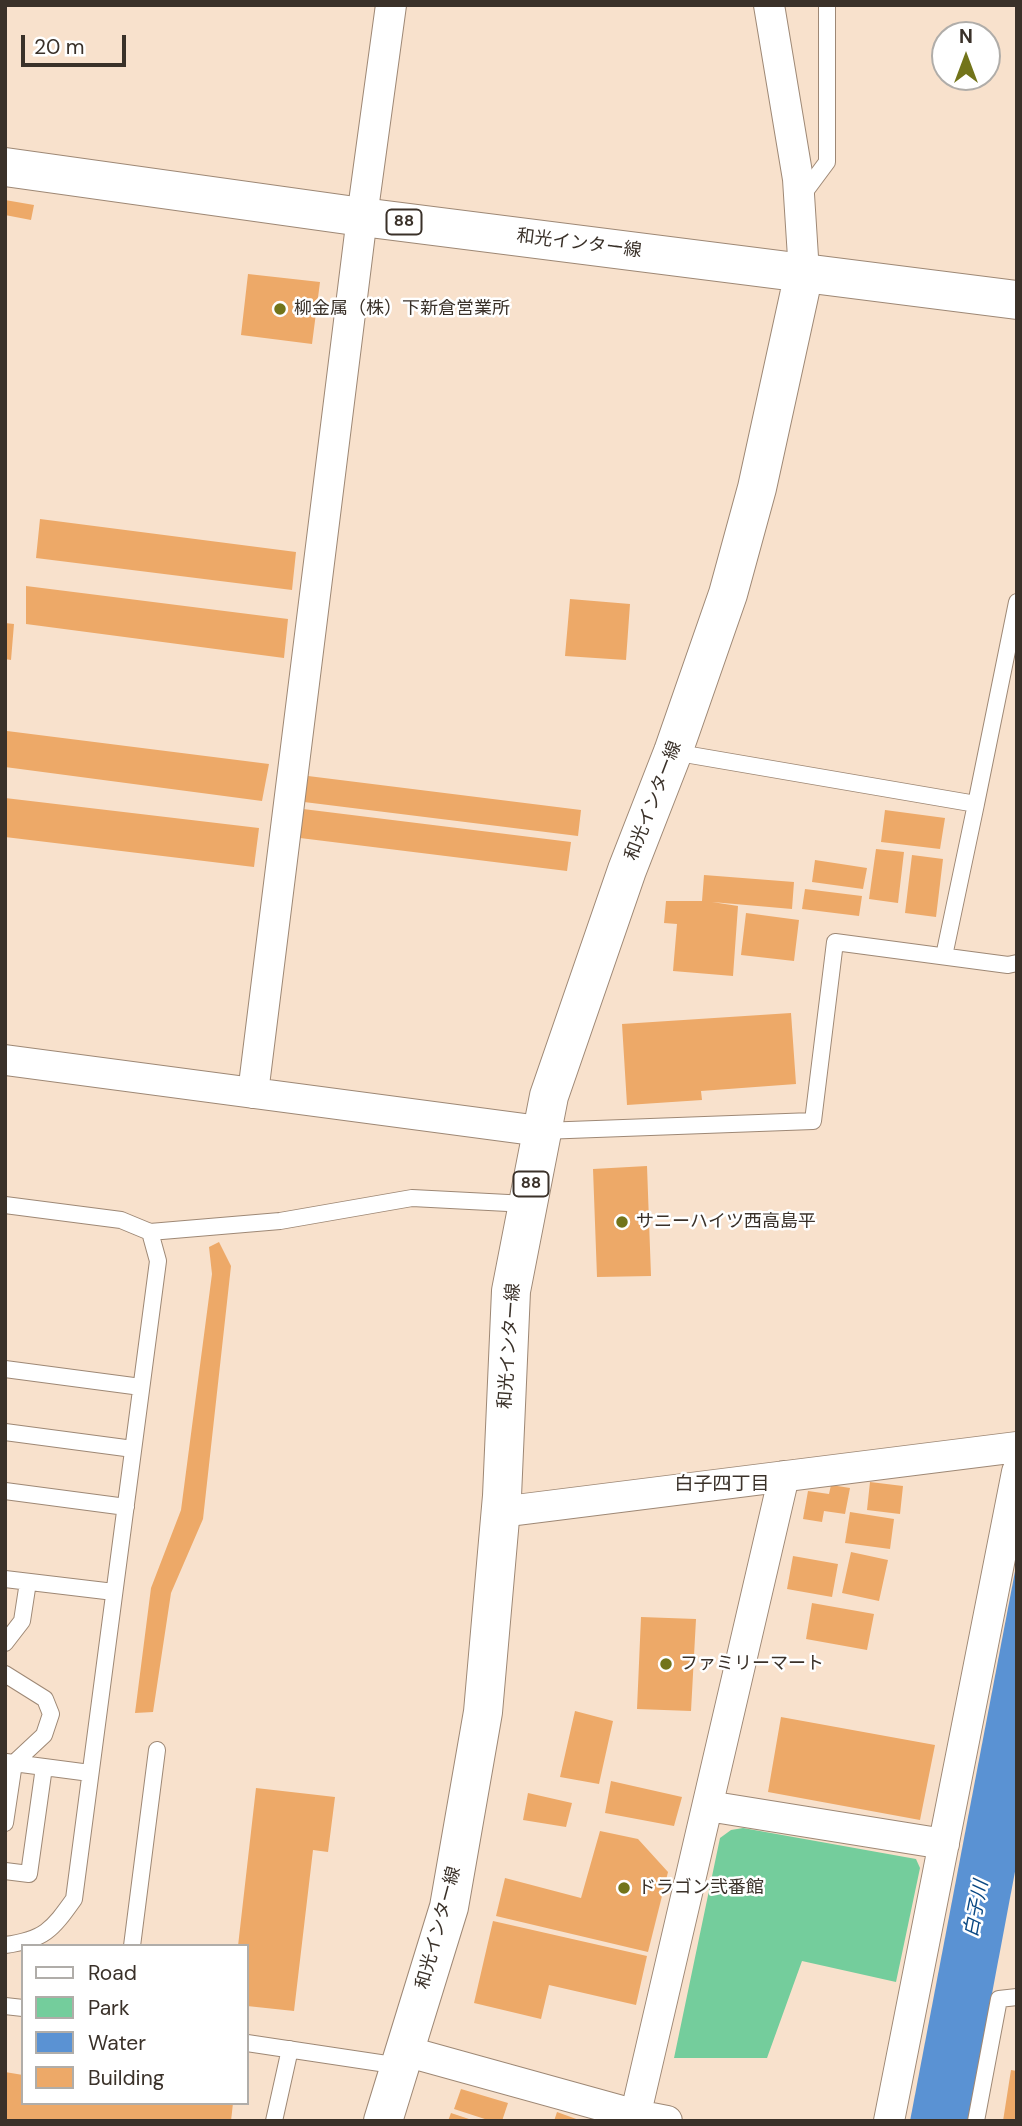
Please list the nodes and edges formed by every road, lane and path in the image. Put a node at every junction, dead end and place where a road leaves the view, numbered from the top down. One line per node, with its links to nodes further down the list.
1 (391, 5): 6 (street)
2 (769, 5): 5 (street)
3 (827, 5): 5 (lane)
4 (5, 167): 6 (main road, 和光インター線 / 88)
5 (799, 200): 7 (street)
6 (362, 217): 7 (main road, 和光インター線 / 88); 15 (street)
7 (804, 273): 8 (main road); 10 (main road, 和光インター線 / 88)
8 (1017, 300)
9 (1017, 602): 11 (lane)
10 (673, 751): 11 (lane); 16 (main road, 和光インター線 / 88)
11 (976, 804): 12 (lane)
12 (944, 956): 13 (lane); 16 (lane)
13 (1017, 962)
14 (5, 1060): 15 (street)
15 (253, 1093): 16 (street)
16 (540, 1131): 17 (main road, 和光インター線 / 88)
17 (527, 1204): 19 (lane); 29 (main road, 和光インター線 / 88)
18 (5, 1205): 19 (lane)
19 (150, 1232): 21 (lane)
20 (5, 1369): 21 (lane)
21 (141, 1387): 24 (lane)
22 (5, 1432): 24 (lane)
23 (1017, 1447): 26 (street)
24 (133, 1449): 28 (lane)
25 (1017, 1472): 41 (street)
26 (784, 1476): 29 (street); 39 (street)
27 (5, 1491): 28 (lane)
28 (125, 1507): 32 (lane)
29 (500, 1513): 48 (main road, 和光インター線 / 88)
30 (5, 1579): 31 (lane)
31 (28, 1582): 32 (lane); 33 (lane)
32 (114, 1592): 38 (lane)
33 (5, 1643)
34 (5, 1674): 36 (lane)
35 (157, 1750): 43 (lane)
36 (9, 1763): 37 (lane); 40 (lane)
37 (44, 1767): 38 (lane); 42 (lane)
38 (90, 1773): 44 (lane)
39 (708, 1806): 41 (street); 49 (street)
40 (5, 1823)
41 (944, 1844): 53 (street)
42 (5, 1871)
43 (132, 1944)
44 (5, 1945)
45 (1017, 1997): 54 (lane)
46 (248, 2043): 47 (lane)
47 (290, 2049): 48 (lane); 50 (lane)
48 (402, 2058): 49 (street); 51 (main road, 和光インター線 / 88)
49 (635, 2118): 52 (street)
50 (274, 2121)
51 (383, 2121)
52 (667, 2121)
53 (889, 2121)
54 (976, 2121)

